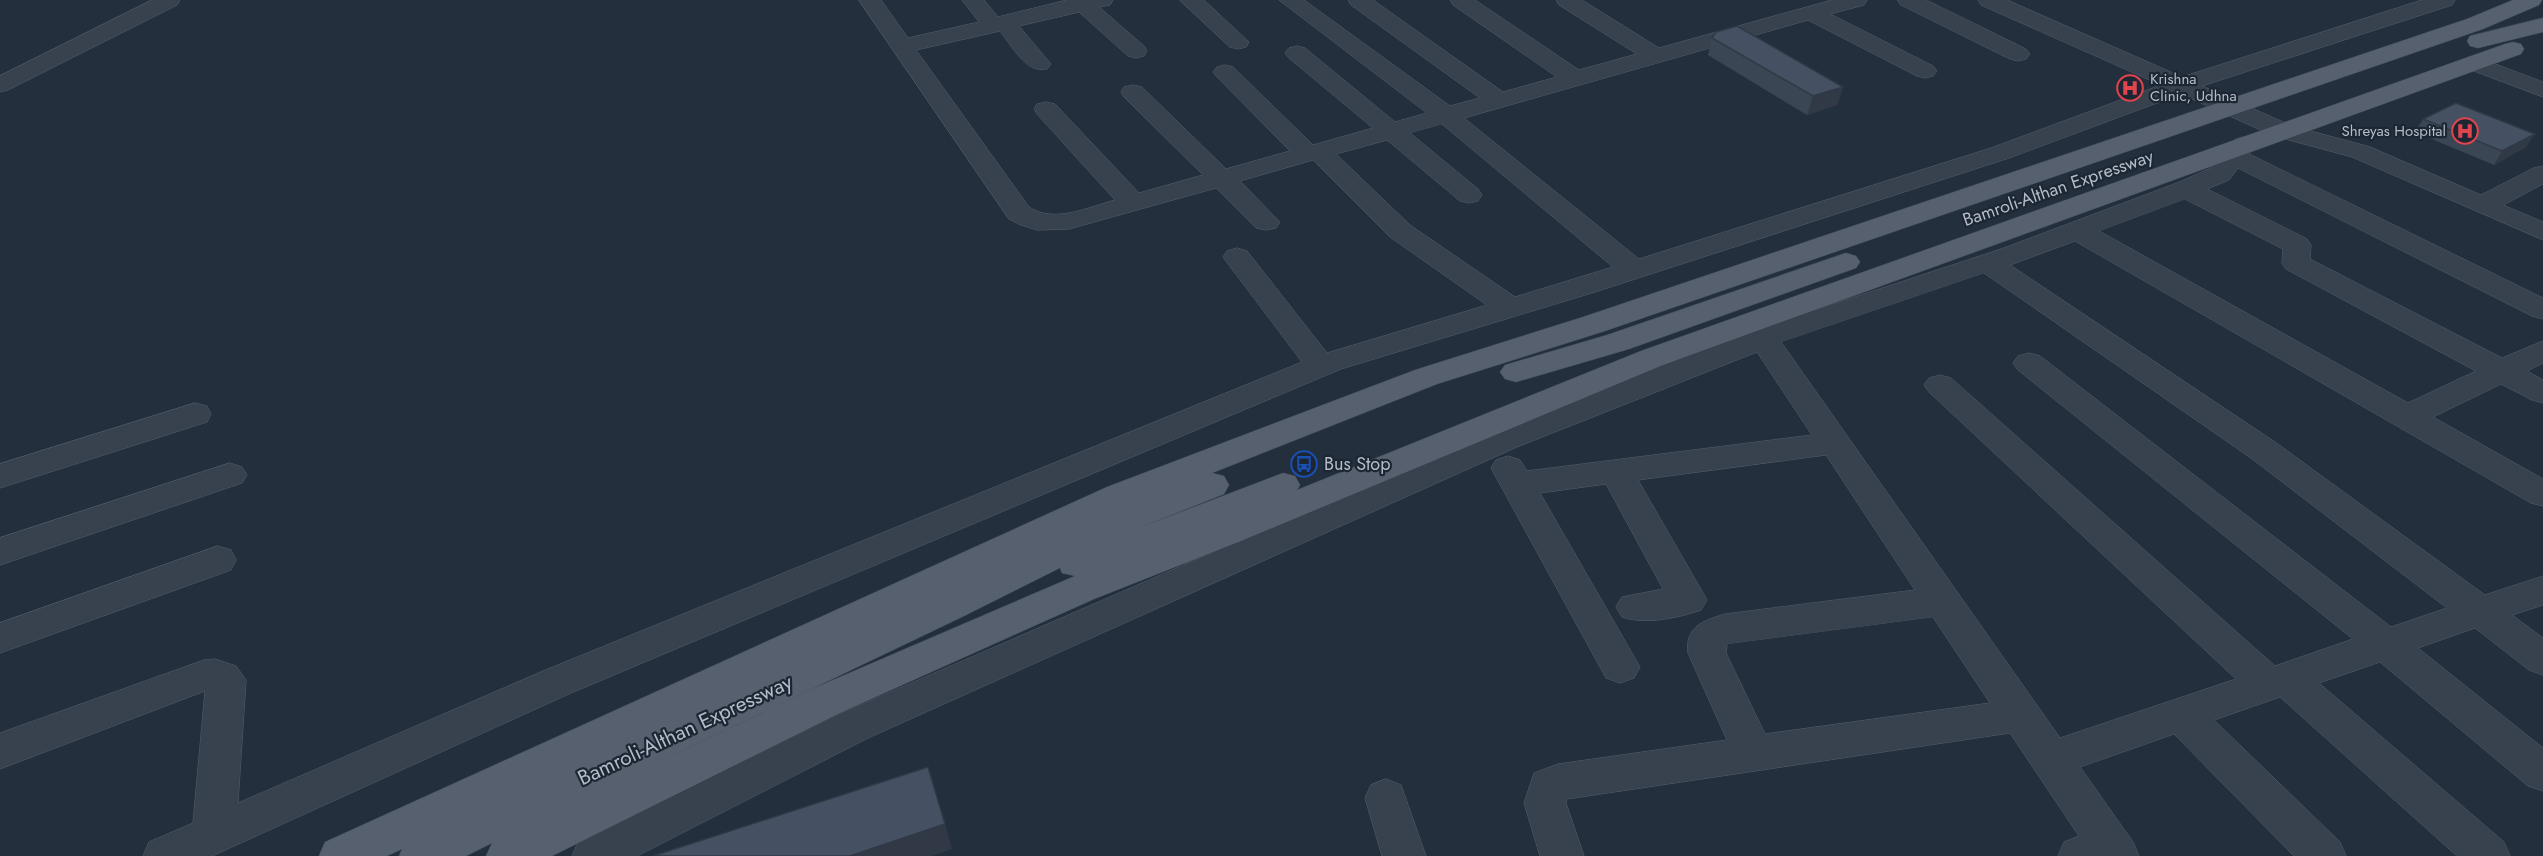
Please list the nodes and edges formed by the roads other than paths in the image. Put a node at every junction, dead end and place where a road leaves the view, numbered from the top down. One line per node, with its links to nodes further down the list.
1 (169, 0): 34 (street)
2 (870, 0): 23 (street)
3 (973, 0): 18 (street)
4 (1191, 0): 22 (street)
5 (1290, 0): 39 (street)
6 (1359, 0): 37 (street)
7 (1461, 0): 32 (street)
8 (1568, 0): 27 (street)
9 (1856, 0): 16 (street)
10 (1909, 0): 26 (street)
11 (1989, 0): 33 (street)
12 (2032, 0): 33 (street)
13 (2444, 0): 33 (street)
14 (2531, 0): 40 (main road)
15 (1088, 2): 18 (street); 24 (street)
16 (1806, 8): 27 (street); 30 (street)
17 (2543, 11): 20 (main road)
18 (1000, 25): 23 (street); 29 (street)
19 (2543, 25): 20 (main road)
20 (2499, 34): 40 (main road)
21 (2543, 39): 28 (main road)
22 (1238, 42)
23 (902, 46): 47 (street)
24 (1136, 51)
25 (1298, 53): 41 (street)
26 (2018, 54)
27 (1655, 56): 32 (street)
28 (2474, 63): 35 (street); 40 (main road)
29 (1039, 64)
30 (1925, 71)
31 (1225, 72): 42 (street)
32 (1576, 79): 37 (street)
33 (2194, 81): 40 (street); 54 (street)
34 (0, 86)
35 (2543, 90)
36 (1133, 92): 44 (street)
37 (1499, 100): 39 (street)
38 (1046, 109): 47 (street)
39 (1446, 115): 41 (street); 54 (street)
40 (2262, 123): 45 (street); 48 (street); 56 (street); 60 (main road); 95 (main road)
41 (1393, 130): 42 (street); 46 (street)
42 (1313, 153): 44 (street); 55 (street)
43 (2543, 174): 48 (street)
44 (1222, 178): 47 (street); 49 (street)
45 (2186, 189): 50 (street); 62 (street)
46 (1469, 195)
47 (1133, 203)
48 (2481, 205): 51 (street)
49 (1266, 222)
50 (2076, 230): 53 (street); 66 (street)
51 (2543, 232)
52 (1237, 257): 61 (street)
53 (1988, 263): 57 (street); 79 (street)
54 (1634, 270): 55 (street)
55 (1509, 308): 61 (street)
56 (2543, 310)
57 (1763, 339): 60 (street); 67 (street)
58 (2543, 351): 62 (street)
59 (2029, 363): 81 (street)
60 (1630, 365): 68 (street); 96 (main road, Bamroli-Althan Expressway); 97 (main road)
61 (1321, 366): 92 (street)
62 (2500, 371): 64 (street); 66 (street)
63 (1940, 385): 84 (street)
64 (2543, 393)
65 (195, 414): 71 (street)
66 (2406, 417): 73 (street)
67 (1834, 443): 69 (street); 77 (street)
68 (1495, 444): 72 (street); 98 (street)
69 (1616, 471): 72 (street); 78 (street)
70 (230, 475): 74 (street)
71 (0, 476)
72 (1517, 484): 83 (street)
73 (2543, 494)
74 (0, 552)
75 (218, 560): 80 (street)
76 (2540, 593): 79 (street)
77 (1943, 601): 86 (street); 88 (street)
78 (1635, 607)
79 (2478, 612): 81 (street); 82 (street)
80 (0, 638)
81 (2386, 644): 84 (street); 90 (street)
82 (2543, 658)
83 (1620, 668)
84 (2277, 681): 85 (street); 102 (street)
85 (2181, 714): 89 (street); 101 (street)
86 (2020, 715): 88 (street); 89 (street)
87 (0, 751): 92 (street)
88 (1754, 754): 100 (street)
89 (2051, 759): 93 (street)
90 (2543, 773)
91 (1386, 798): 99 (street)
92 (214, 834): 94 (street)
93 (2103, 854)
94 (165, 856)
95 (341, 856)
96 (421, 856)
97 (508, 856)
98 (594, 856)
99 (1404, 856)
100 (1562, 856)
101 (2324, 856)
102 (2488, 856)

